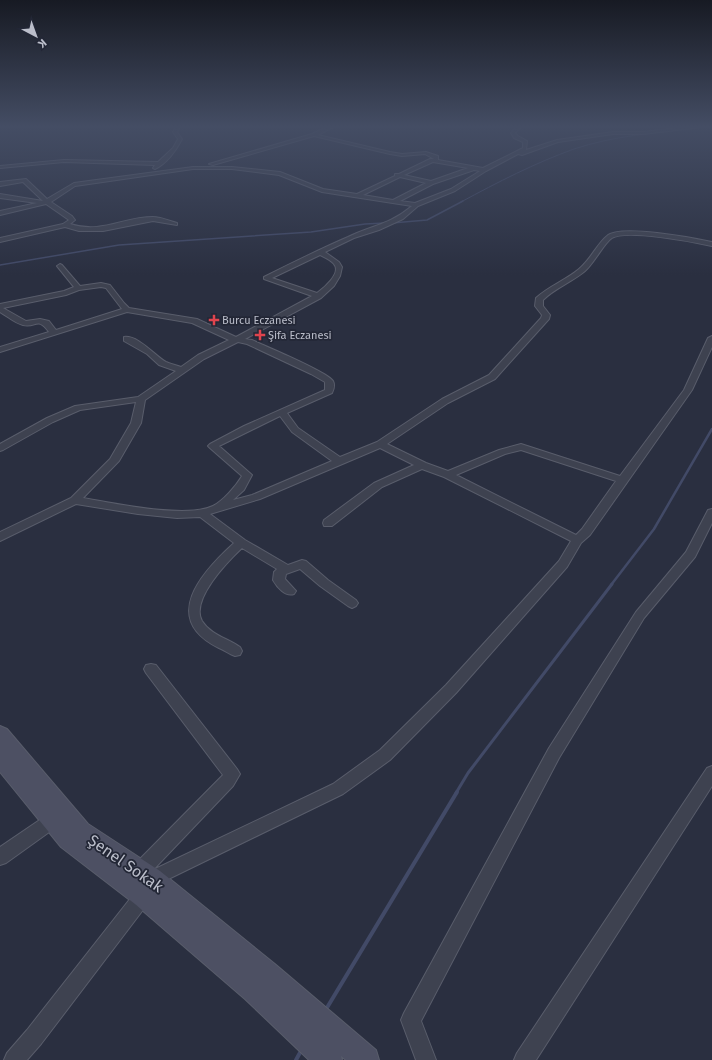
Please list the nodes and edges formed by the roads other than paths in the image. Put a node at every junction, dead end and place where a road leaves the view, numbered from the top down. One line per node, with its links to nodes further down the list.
1 (143, 175): 11 (street)
2 (286, 175): 10 (street)
3 (396, 175): 10 (street)
4 (399, 175): 7 (street)
5 (453, 175): 7 (street)
6 (476, 175): 13 (street)
7 (431, 183): 12 (street)
8 (0, 184): 11 (street)
9 (0, 196): 11 (street)
10 (357, 196): 12 (street)
11 (46, 202): 14 (street); 16 (street)
12 (393, 202): 13 (street)
13 (416, 205): 19 (street)
14 (0, 214)
15 (175, 224): 16 (street)
16 (65, 225): 17 (street)
17 (0, 240)
18 (712, 244): 33 (street)
19 (322, 253): 22 (street); 22 (street)
20 (60, 266): 21 (street)
21 (78, 288): 23 (street); 24 (street)
22 (318, 296): 28 (street)
23 (0, 308): 25 (street)
24 (128, 310): 25 (street); 28 (street)
25 (54, 333): 29 (street)
26 (712, 338): 38 (street)
27 (127, 339): 30 (street)
28 (239, 339): 30 (street); 32 (street)
29 (0, 350)
30 (181, 370): 31 (street)
31 (141, 399): 34 (street); 39 (street)
32 (282, 412): 35 (street); 40 (street)
33 (380, 444): 35 (street); 36 (street)
34 (0, 447)
35 (340, 462): 40 (street)
36 (422, 465): 37 (street); 43 (street)
37 (448, 475): 38 (street); 45 (street)
38 (622, 480): 45 (street)
39 (75, 500): 42 (street); 44 (street)
40 (217, 509): 42 (street)
41 (712, 512): 62 (street)
42 (202, 513): 46 (street)
43 (328, 523)
44 (0, 537)
45 (576, 540): 57 (street)
46 (242, 543): 47 (street); 50 (street)
47 (286, 569): 48 (street); 49 (street)
48 (290, 591)
49 (352, 603)
50 (235, 651)
51 (151, 669): 57 (street)
52 (0, 735): 57 (street, Şenel Sokak)
53 (0, 757): 55 (street, Şenel Sokak)
54 (712, 773): 63 (street)
55 (53, 820): 56 (street); 57 (street, Şenel Sokak)
56 (0, 857)
57 (145, 882): 58 (street, Şenel Sokak); 60 (street)
58 (261, 982): 59 (street); 61 (street)
59 (365, 1059)
60 (14, 1060)
61 (329, 1060)
62 (426, 1060)
63 (524, 1060)

